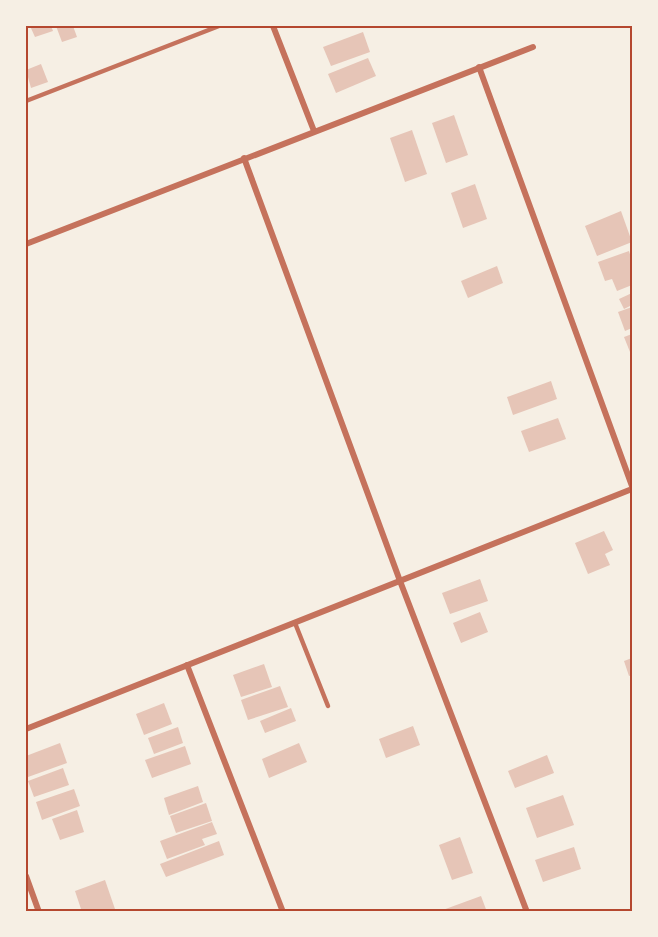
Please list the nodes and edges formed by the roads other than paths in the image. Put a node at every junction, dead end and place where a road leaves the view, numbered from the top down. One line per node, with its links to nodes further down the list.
1 (219, 26): 5 (lane)
2 (273, 26): 6 (street)
3 (533, 47): 4 (street)
4 (479, 67): 6 (street); 9 (street)
5 (26, 101)
6 (314, 131): 7 (street)
7 (244, 158): 8 (street); 10 (street)
8 (26, 244)
9 (633, 487): 10 (street)
10 (400, 580): 11 (street); 18 (street)
11 (295, 622): 12 (street); 13 (lane)
12 (187, 665): 14 (street); 17 (street)
13 (328, 706)
14 (26, 729)
15 (26, 876): 16 (street)
16 (39, 912)
17 (282, 912)
18 (527, 912)

